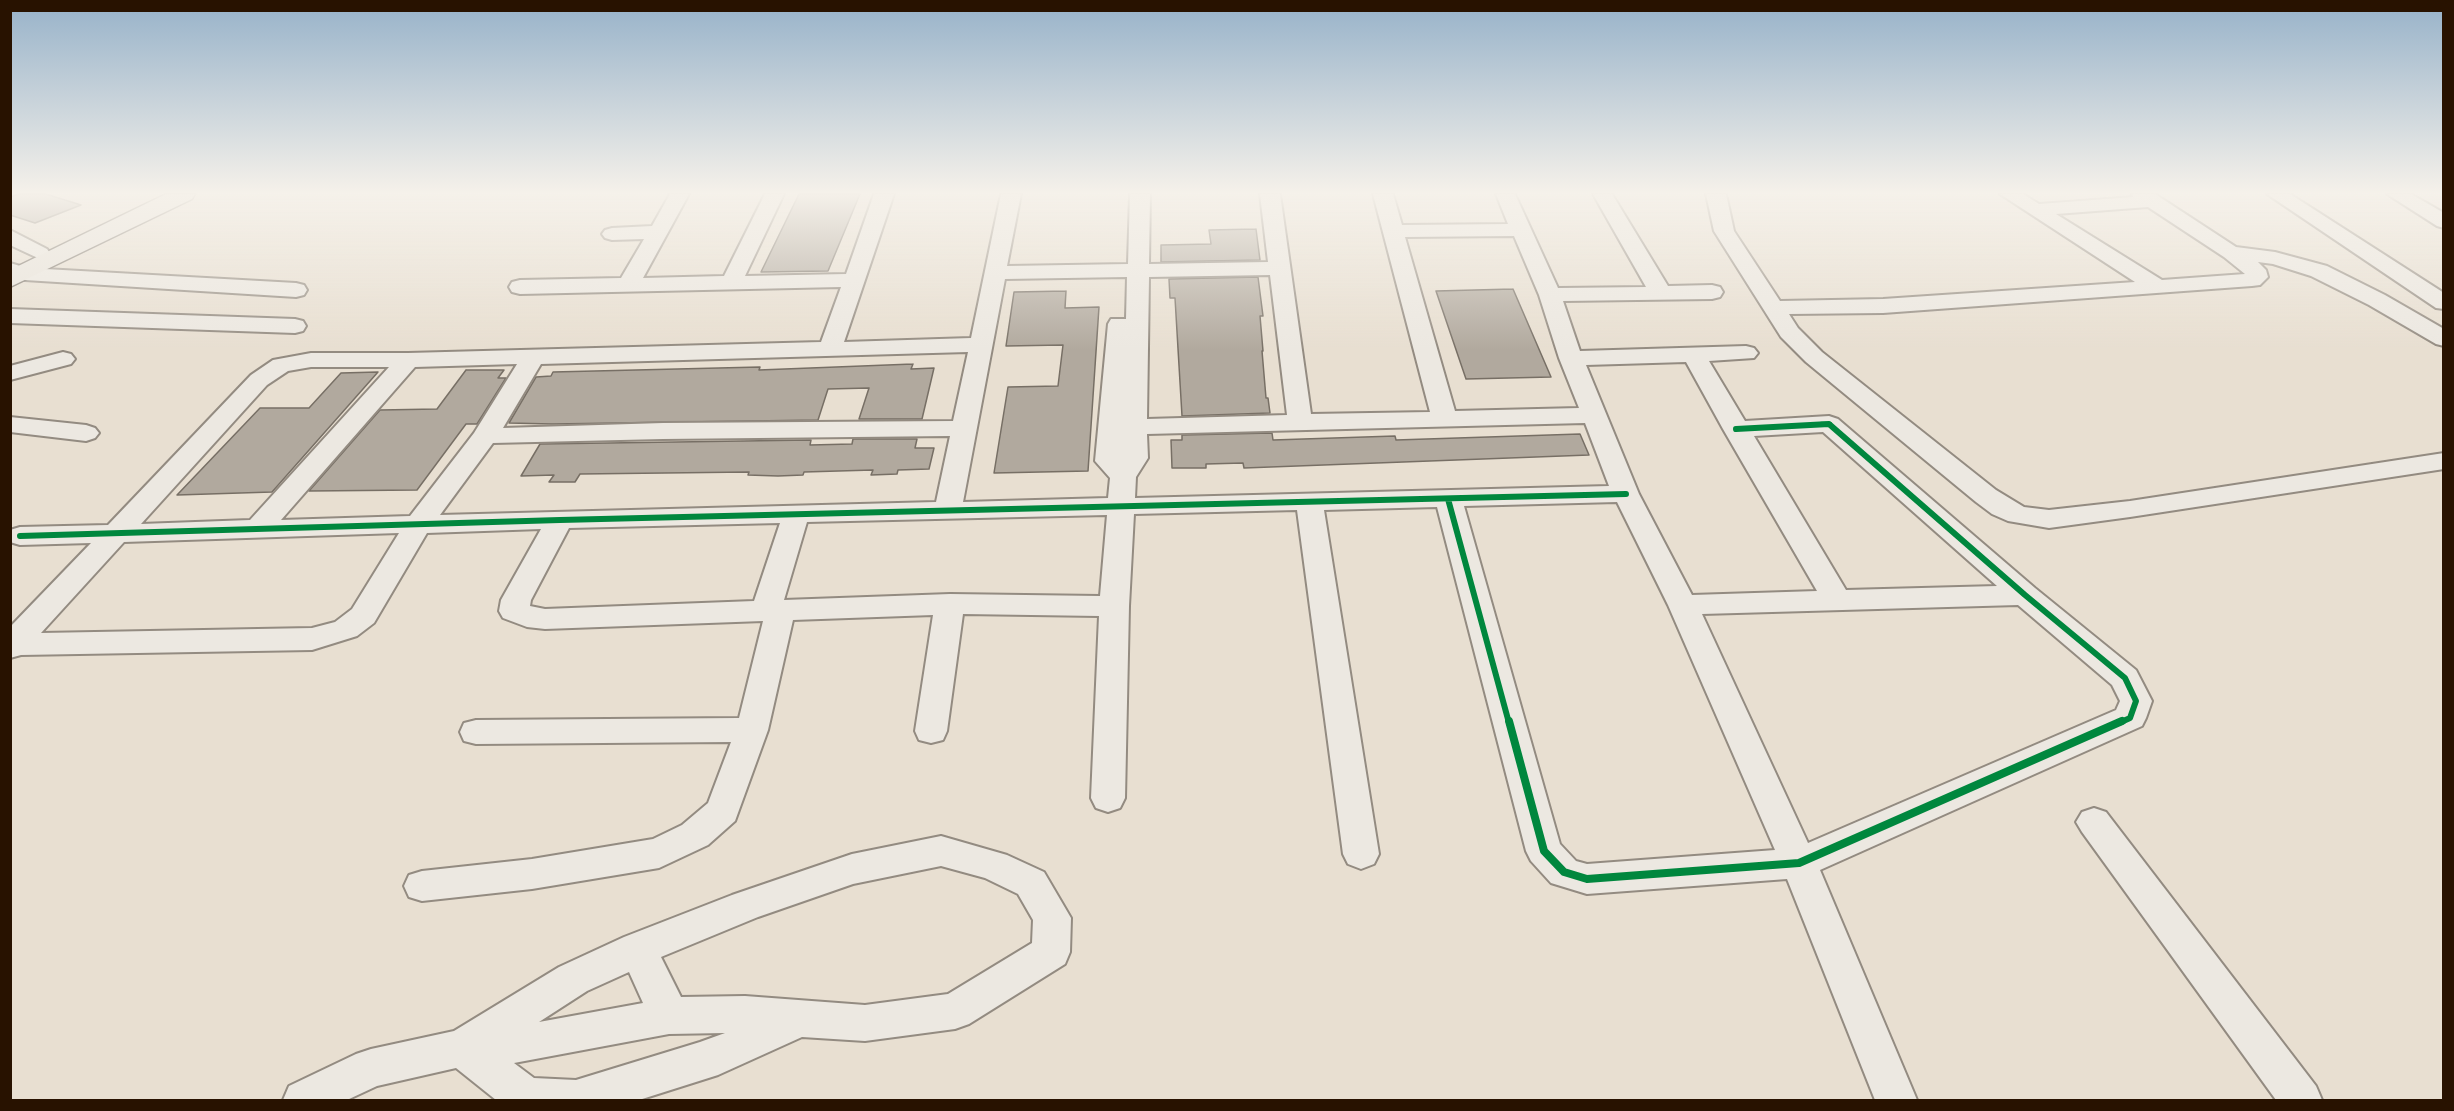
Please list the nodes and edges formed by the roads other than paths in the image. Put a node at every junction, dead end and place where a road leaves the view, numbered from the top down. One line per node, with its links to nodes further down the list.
1 (27, 246): 18 (street)
2 (55, 246): 18 (main road)
3 (71, 246): 21 (main road)
4 (650, 246): 26 (street)
5 (750, 246): 25 (street)
6 (866, 246): 24 (street)
7 (1000, 246): 22 (street)
8 (1128, 246): 23 (street)
9 (1133, 246): 23 (street)
10 (1276, 246): 20 (street)
11 (1397, 246): 48 (street)
12 (1528, 246): 32 (street)
13 (1633, 246): 31 (street)
14 (1734, 246): 34 (street)
15 (2094, 246): 28 (street)
16 (2220, 246): 19 (street)
17 (2356, 246): 33 (street)
18 (40, 253): 21 (main road)
19 (2231, 253): 28 (street); 37 (street)
20 (1279, 268): 23 (street); 49 (street)
21 (14, 272): 29 (street)
22 (995, 273): 23 (street); 38 (street)
23 (1130, 273): 51 (street)
24 (854, 280): 25 (street); 39 (street)
25 (731, 283): 26 (street)
26 (628, 285): 27 (street)
27 (520, 287)
28 (2158, 287): 34 (street)
29 (296, 290)
30 (1712, 292): 31 (street)
31 (1661, 293): 32 (street)
32 (1550, 296): 44 (street)
33 (2444, 303)
34 (1774, 308): 56 (street)
35 (10, 316): 36 (street)
36 (295, 326)
37 (2444, 339)
38 (981, 345): 39 (street); 52 (street)
39 (830, 349): 42 (street)
40 (1746, 353): 41 (street)
41 (1694, 355): 44 (street); 53 (street)
42 (534, 357): 45 (street); 55 (street)
43 (63, 358): 46 (street)
44 (1571, 358): 47 (street)
45 (408, 360): 65 (street); 66 (street)
46 (10, 373)
47 (1593, 415): 48 (street); 57 (street)
48 (1445, 420): 49 (street)
49 (1300, 423): 51 (street)
50 (10, 424): 54 (street)
51 (1123, 427): 60 (street)
52 (965, 428): 55 (street); 61 (street)
53 (1736, 429): 68 (street); 69 (street)
54 (86, 433)
55 (485, 436): 64 (street)
56 (2444, 461)
57 (1626, 494): 58 (street); 71 (street)
58 (1448, 499): 59 (street); 81 (street)
59 (1309, 502): 60 (street); 80 (street)
60 (1121, 508): 61 (street); 72 (street)
61 (948, 512): 62 (street)
62 (796, 515): 63 (street); 73 (street)
63 (560, 520): 64 (street); 73 (street)
64 (417, 526): 65 (street); 74 (street)
65 (257, 530): 66 (street)
66 (116, 532): 67 (street); 74 (street)
67 (20, 536)
68 (2025, 595): 69 (street); 81 (street)
69 (1837, 600): 71 (street)
70 (950, 604): 72 (street); 73 (street); 76 (street)
71 (1683, 605): 81 (street)
72 (1114, 606): 78 (street)
73 (773, 611): 75 (street)
74 (12, 645)
75 (752, 730): 77 (street); 82 (street)
76 (931, 731)
77 (476, 732)
78 (1108, 798)
79 (2094, 822): 89 (street)
80 (1361, 854)
81 (1799, 863): 88 (street)
82 (422, 886)
83 (638, 949): 84 (street); 85 (street); 86 (street)
84 (669, 1016): 85 (street); 86 (street)
85 (798, 1018): 86 (street)
86 (462, 1048): 87 (street)
87 (304, 1101)
88 (1896, 1101)
89 (2301, 1101)

